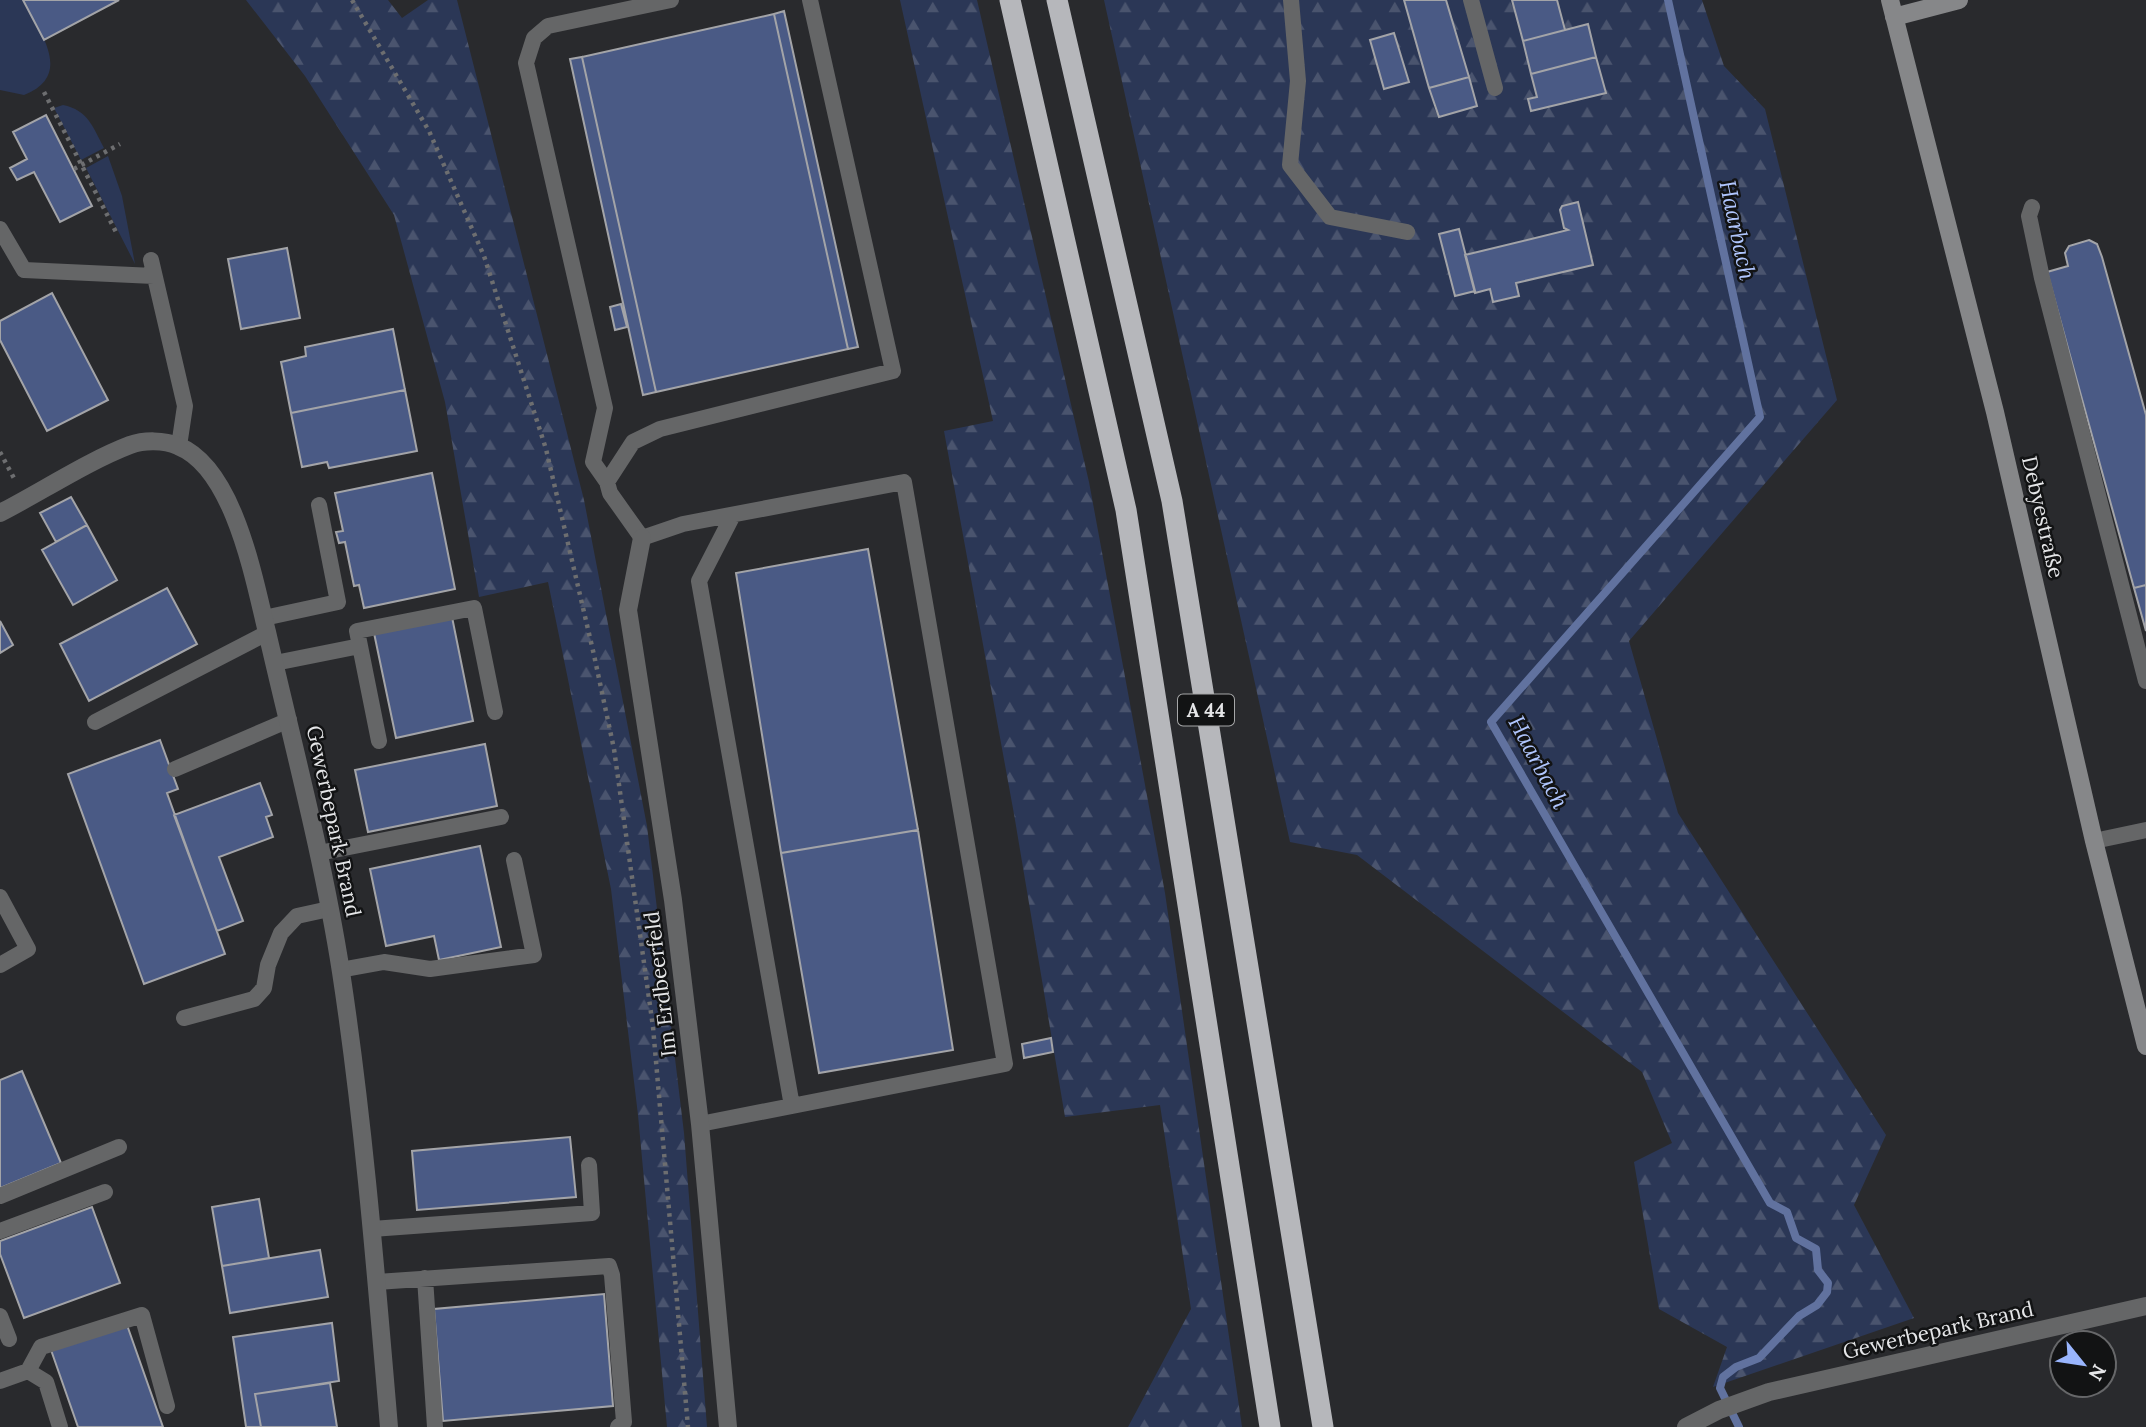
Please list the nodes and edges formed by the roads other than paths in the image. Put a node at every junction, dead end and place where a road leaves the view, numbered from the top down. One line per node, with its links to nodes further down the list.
1 (671, 0): 14 (lane)
2 (810, 0): 14 (lane)
3 (1010, 0): 60 (highway, A 44)
4 (1057, 0): 61 (highway, A 44)
5 (1291, 0): 12 (lane)
6 (1471, 0): 9 (lane)
7 (1959, 0): 8 (main road)
8 (1892, 8): 30 (main road, Debyestraße)
9 (1495, 88)
10 (2032, 207): 22 (lane)
11 (0, 229): 13 (lane)
12 (1407, 232)
13 (179, 446): 16 (street); 19 (street, Gewerbepark Brand)
14 (607, 482): 18 (lane)
15 (319, 505): 19 (lane)
16 (0, 513)
17 (733, 515): 18 (lane); 39 (lane); 39 (lane)
18 (642, 538): 40 (street, Im Erdbeerfeld)
19 (265, 626): 21 (street, Gewerbepark Brand); 25 (lane)
20 (360, 646): 21 (lane); 23 (lane); 26 (lane)
21 (275, 663): 24 (street, Gewerbepark Brand)
22 (2146, 681)
23 (495, 712)
24 (289, 720): 27 (lane); 31 (street, Gewerbepark Brand)
25 (95, 722)
26 (379, 741)
27 (175, 769)
28 (501, 817): 31 (lane)
29 (2146, 830): 30 (lane)
30 (2094, 841): 38 (main road, Debyestraße)
31 (319, 853): 34 (street, Gewerbepark Brand)
32 (514, 860): 36 (lane)
33 (0, 897): 35 (lane)
34 (329, 909): 36 (street, Gewerbepark Brand); 37 (lane)
35 (0, 965)
36 (340, 970): 45 (street, Gewerbepark Brand)
37 (184, 1018)
38 (2146, 1046)
39 (792, 1106): 40 (lane)
40 (700, 1124): 59 (street, Im Erdbeerfeld)
41 (119, 1147): 44 (lane)
42 (589, 1165): 45 (lane)
43 (105, 1192): 46 (lane)
44 (0, 1196)
45 (372, 1229): 48 (street, Gewerbepark Brand)
46 (0, 1231)
47 (425, 1278): 48 (lane); 57 (lane); 58 (lane)
48 (377, 1282): 56 (street, Gewerbepark Brand)
49 (2146, 1306): 62 (street, Gewerbepark Brand)
50 (0, 1317): 51 (lane)
51 (9, 1339)
52 (28, 1371): 53 (lane); 54 (lane); 55 (lane)
53 (0, 1381)
54 (167, 1406)
55 (60, 1427)
56 (389, 1427)
57 (435, 1427)
58 (618, 1427)
59 (728, 1427)
60 (1270, 1427)
61 (1323, 1427)
62 (1686, 1427)

